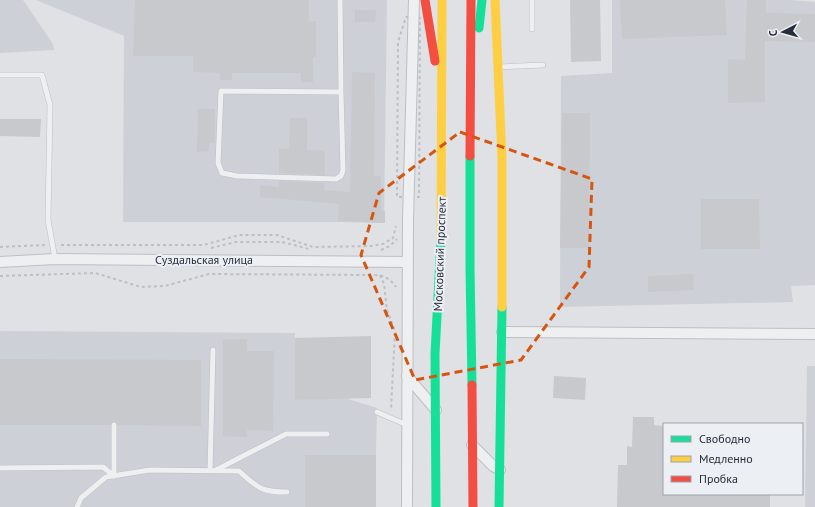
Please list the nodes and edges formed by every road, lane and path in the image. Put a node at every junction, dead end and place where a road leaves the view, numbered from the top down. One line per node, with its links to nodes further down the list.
1 (340, 0): 14 (lane)
2 (414, 0): 18 (street)
3 (425, 0): 16 (main road)
4 (442, 0): 16 (main road, Московский проспект)
5 (470, 0): 15 (main road)
6 (482, 0): 15 (main road)
7 (495, 0): 12 (main road)
8 (532, 0): 10 (lane)
9 (406, 17): 17 (path)
10 (532, 29)
11 (543, 65): 12 (lane)
12 (497, 67): 32 (main road)
13 (0, 75): 21 (lane)
14 (340, 92): 14 (lane)
15 (471, 93): 42 (main road)
16 (442, 109): 36 (main road, Московский проспект)
17 (396, 197)
18 (400, 223): 19 (path); 21 (path); 28 (street)
19 (400, 229)
20 (398, 237): 25 (path)
21 (51, 245): 22 (path); 26 (lane)
22 (0, 247)
23 (210, 249): 24 (path)
24 (320, 250)
25 (378, 250)
26 (55, 260): 27 (street, Суздальская улица); 28 (street, Суздальская улица)
27 (0, 262)
28 (407, 262): 35 (street)
29 (380, 275): 30 (path); 31 (path); 38 (path)
30 (0, 276)
31 (397, 291)
32 (502, 332): 33 (street); 45 (main road)
33 (815, 334)
34 (213, 350): 44 (lane)
35 (407, 376): 36 (street); 40 (street)
36 (436, 410): 50 (main road, Московский проспект)
37 (377, 412): 38 (lane)
38 (391, 418): 40 (lane)
39 (114, 425): 46 (lane)
40 (407, 426): 49 (street)
41 (327, 434): 44 (lane)
42 (472, 445): 45 (street); 51 (main road)
43 (0, 468): 46 (lane)
44 (213, 470): 46 (lane); 47 (lane)
45 (500, 470): 52 (main road)
46 (114, 476): 48 (lane)
47 (287, 492)
48 (77, 507)
49 (406, 507)
50 (436, 507)
51 (473, 507)
52 (499, 507)

